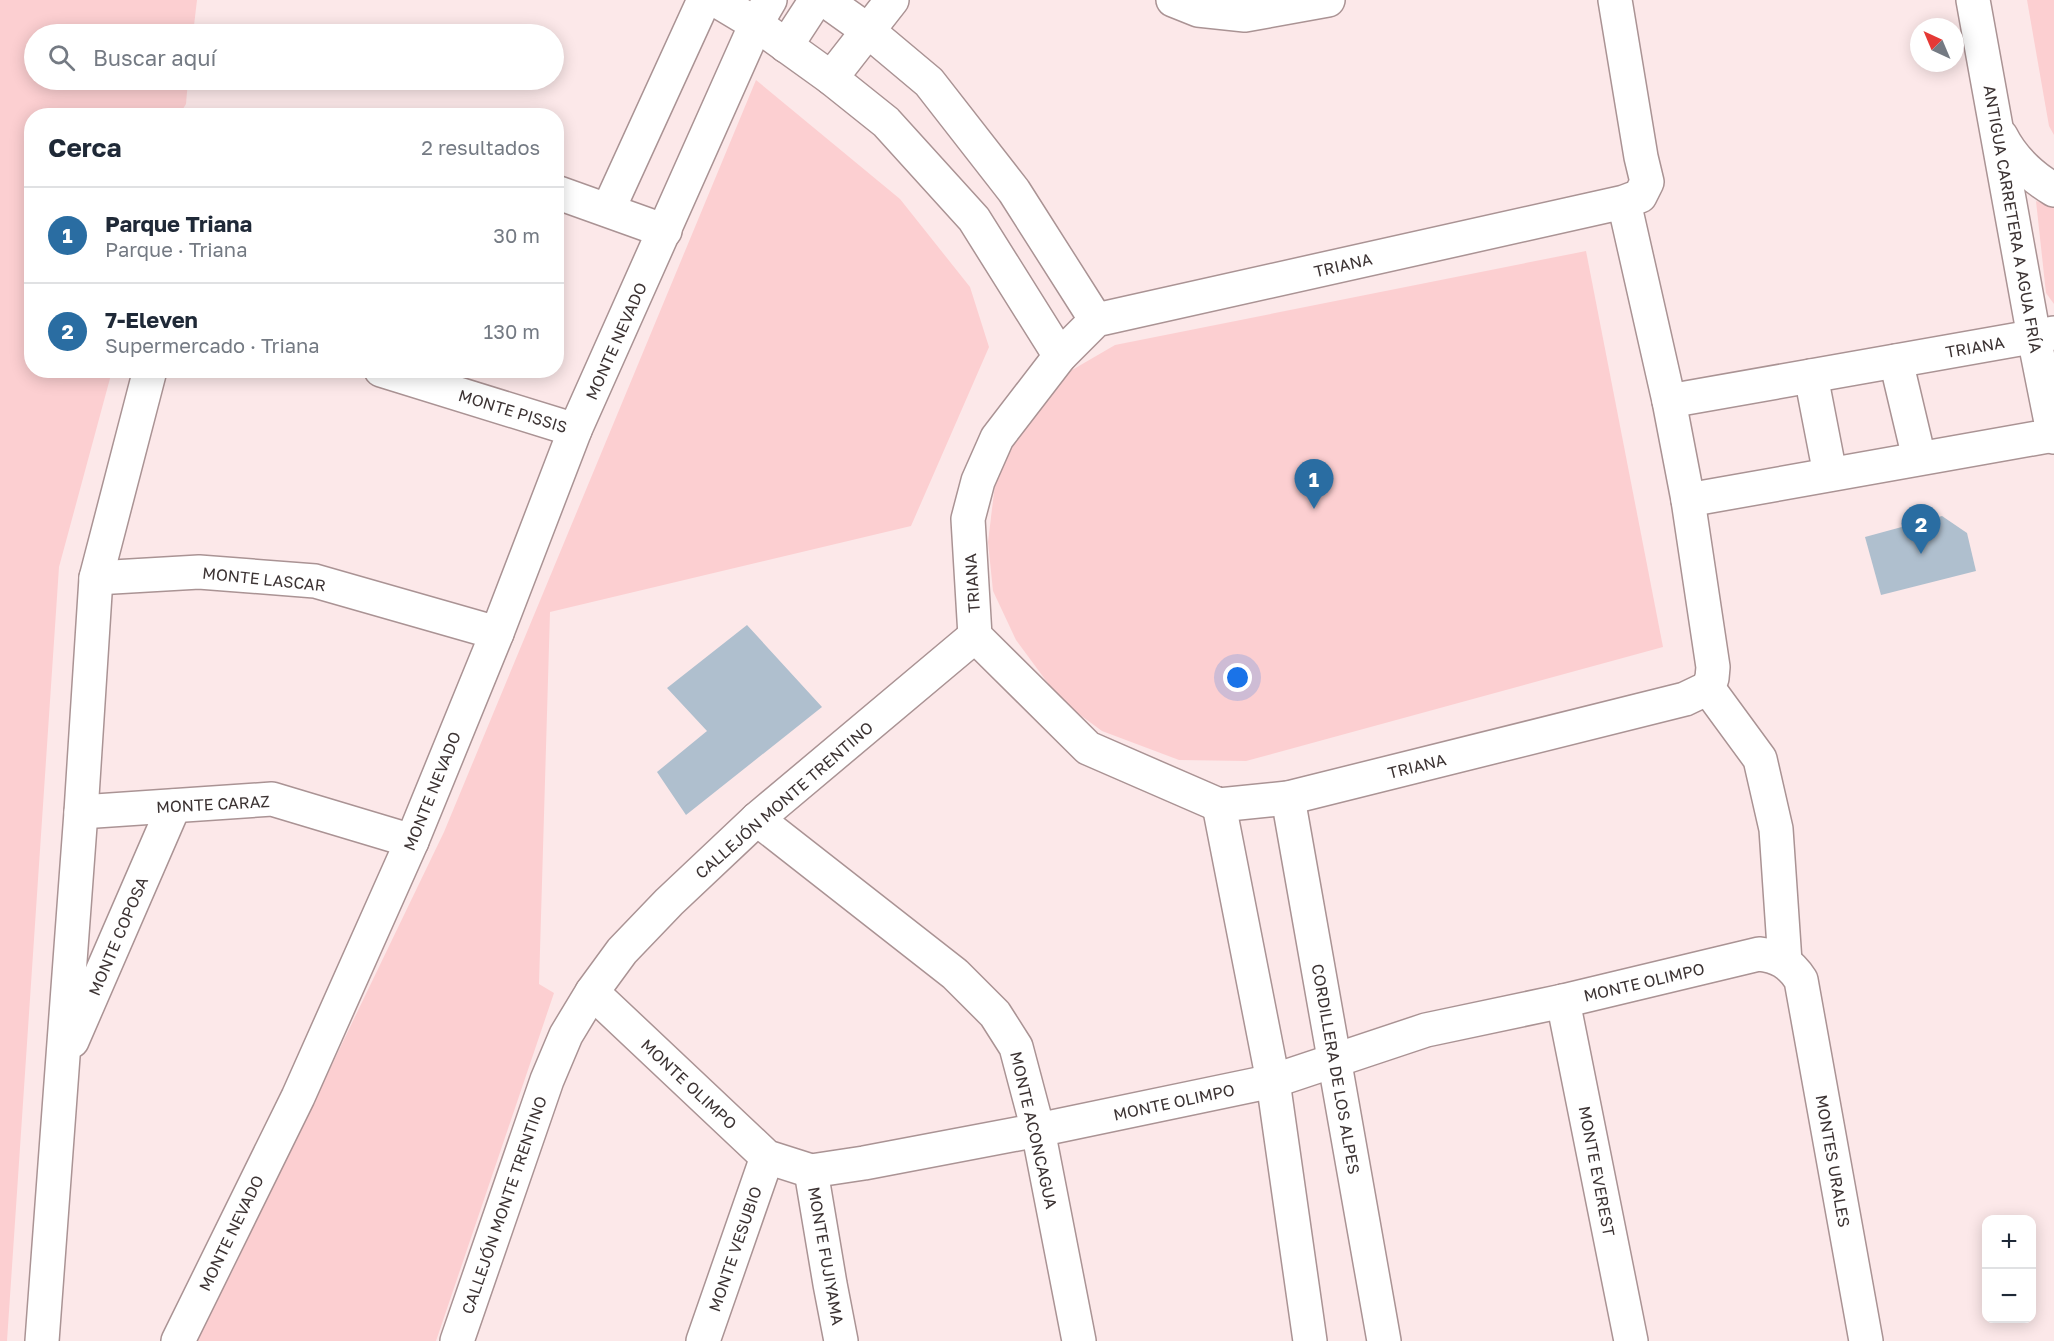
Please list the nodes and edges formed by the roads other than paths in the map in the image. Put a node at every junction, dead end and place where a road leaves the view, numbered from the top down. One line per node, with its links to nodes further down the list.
1 (704, 0): 18 (street)
2 (716, 0): 10 (street)
3 (816, 0): 12 (street)
4 (825, 0): 11 (street)
5 (892, 0): 11 (street)
6 (1173, 0): 7 (street)
7 (1328, 0)
8 (1615, 0): 17 (street)
9 (1973, 0): 14 (street, ANTIGUA CARRETERA A AGUA FRÍA)
10 (763, 12): 12 (street); 19 (street, MONTE NEVADO)
11 (867, 30): 13 (street); 20 (street)
12 (786, 46): 13 (street)
13 (831, 78): 22 (street)
14 (1995, 123): 15 (street); 21 (street, ANTIGUA CARRETERA A AGUA FRÍA)
15 (2054, 190)
16 (564, 195): 18 (street)
17 (1624, 202): 20 (street, TRIANA); 27 (street)
18 (608, 210): 19 (street)
19 (665, 231): 28 (street, MONTE NEVADO)
20 (1096, 321): 22 (street, TRIANA)
21 (2044, 335): 23 (street, TRIANA); 29 (street, ANTIGUA CARRETERA A AGUA FRÍA)
22 (1060, 357): 35 (street, TRIANA)
23 (1896, 361): 24 (street, TRIANA); 30 (street)
24 (1811, 376): 27 (street, TRIANA); 31 (street)
25 (148, 378): 33 (street)
26 (407, 378): 28 (street, MONTE PISSIS)
27 (1669, 401): 32 (street)
28 (575, 430): 34 (street, MONTE NEVADO)
29 (2054, 436): 30 (street)
30 (1919, 458): 31 (street)
31 (1830, 474): 32 (street)
32 (1688, 500): 36 (street)
33 (96, 578): 34 (street, MONTE LASCAR); 40 (street)
34 (497, 633): 42 (street, MONTE NEVADO)
35 (975, 636): 38 (street, TRIANA); 41 (street, CALLEJÓN MONTE TRENTINO)
36 (1708, 688): 37 (street, TRIANA); 43 (street, MONTES URALES)
37 (1288, 798): 38 (street, TRIANA); 46 (street, CORDILLERA DE LOS ALPES)
38 (1219, 805): 48 (street)
39 (174, 806): 40 (street, MONTE CARAZ); 42 (street, MONTE CARAZ); 47 (street, MONTE COPOSA)
40 (81, 812): 47 (street)
41 (757, 819): 44 (street, CALLEJÓN MONTE TRENTINO); 49 (street, MONTE ACONCAGUA)
42 (412, 841): 53 (street, MONTE NEVADO)
43 (1793, 971): 45 (street, MONTE OLIMPO); 61 (street, MONTES URALES)
44 (592, 992): 50 (street, MONTE OLIMPO); 54 (street, CALLEJÓN MONTE TRENTINO)
45 (1563, 1001): 46 (street, MONTE OLIMPO); 60 (street, MONTE EVEREST)
46 (1335, 1059): 48 (street, MONTE OLIMPO); 59 (street, CORDILLERA DE LOS ALPES)
47 (61, 1065): 52 (street)
48 (1274, 1081): 49 (street, MONTE OLIMPO); 58 (street)
49 (1038, 1130): 51 (street, MONTE OLIMPO); 57 (street, MONTE ACONCAGUA)
50 (767, 1157): 51 (street, MONTE OLIMPO); 55 (street, MONTE VESUBIO)
51 (811, 1171): 56 (street, MONTE FUJIYAMA)
52 (42, 1341)
53 (178, 1341)
54 (457, 1341)
55 (703, 1341)
56 (842, 1341)
57 (1079, 1341)
58 (1310, 1341)
59 (1384, 1341)
60 (1631, 1341)
61 (1866, 1341)

